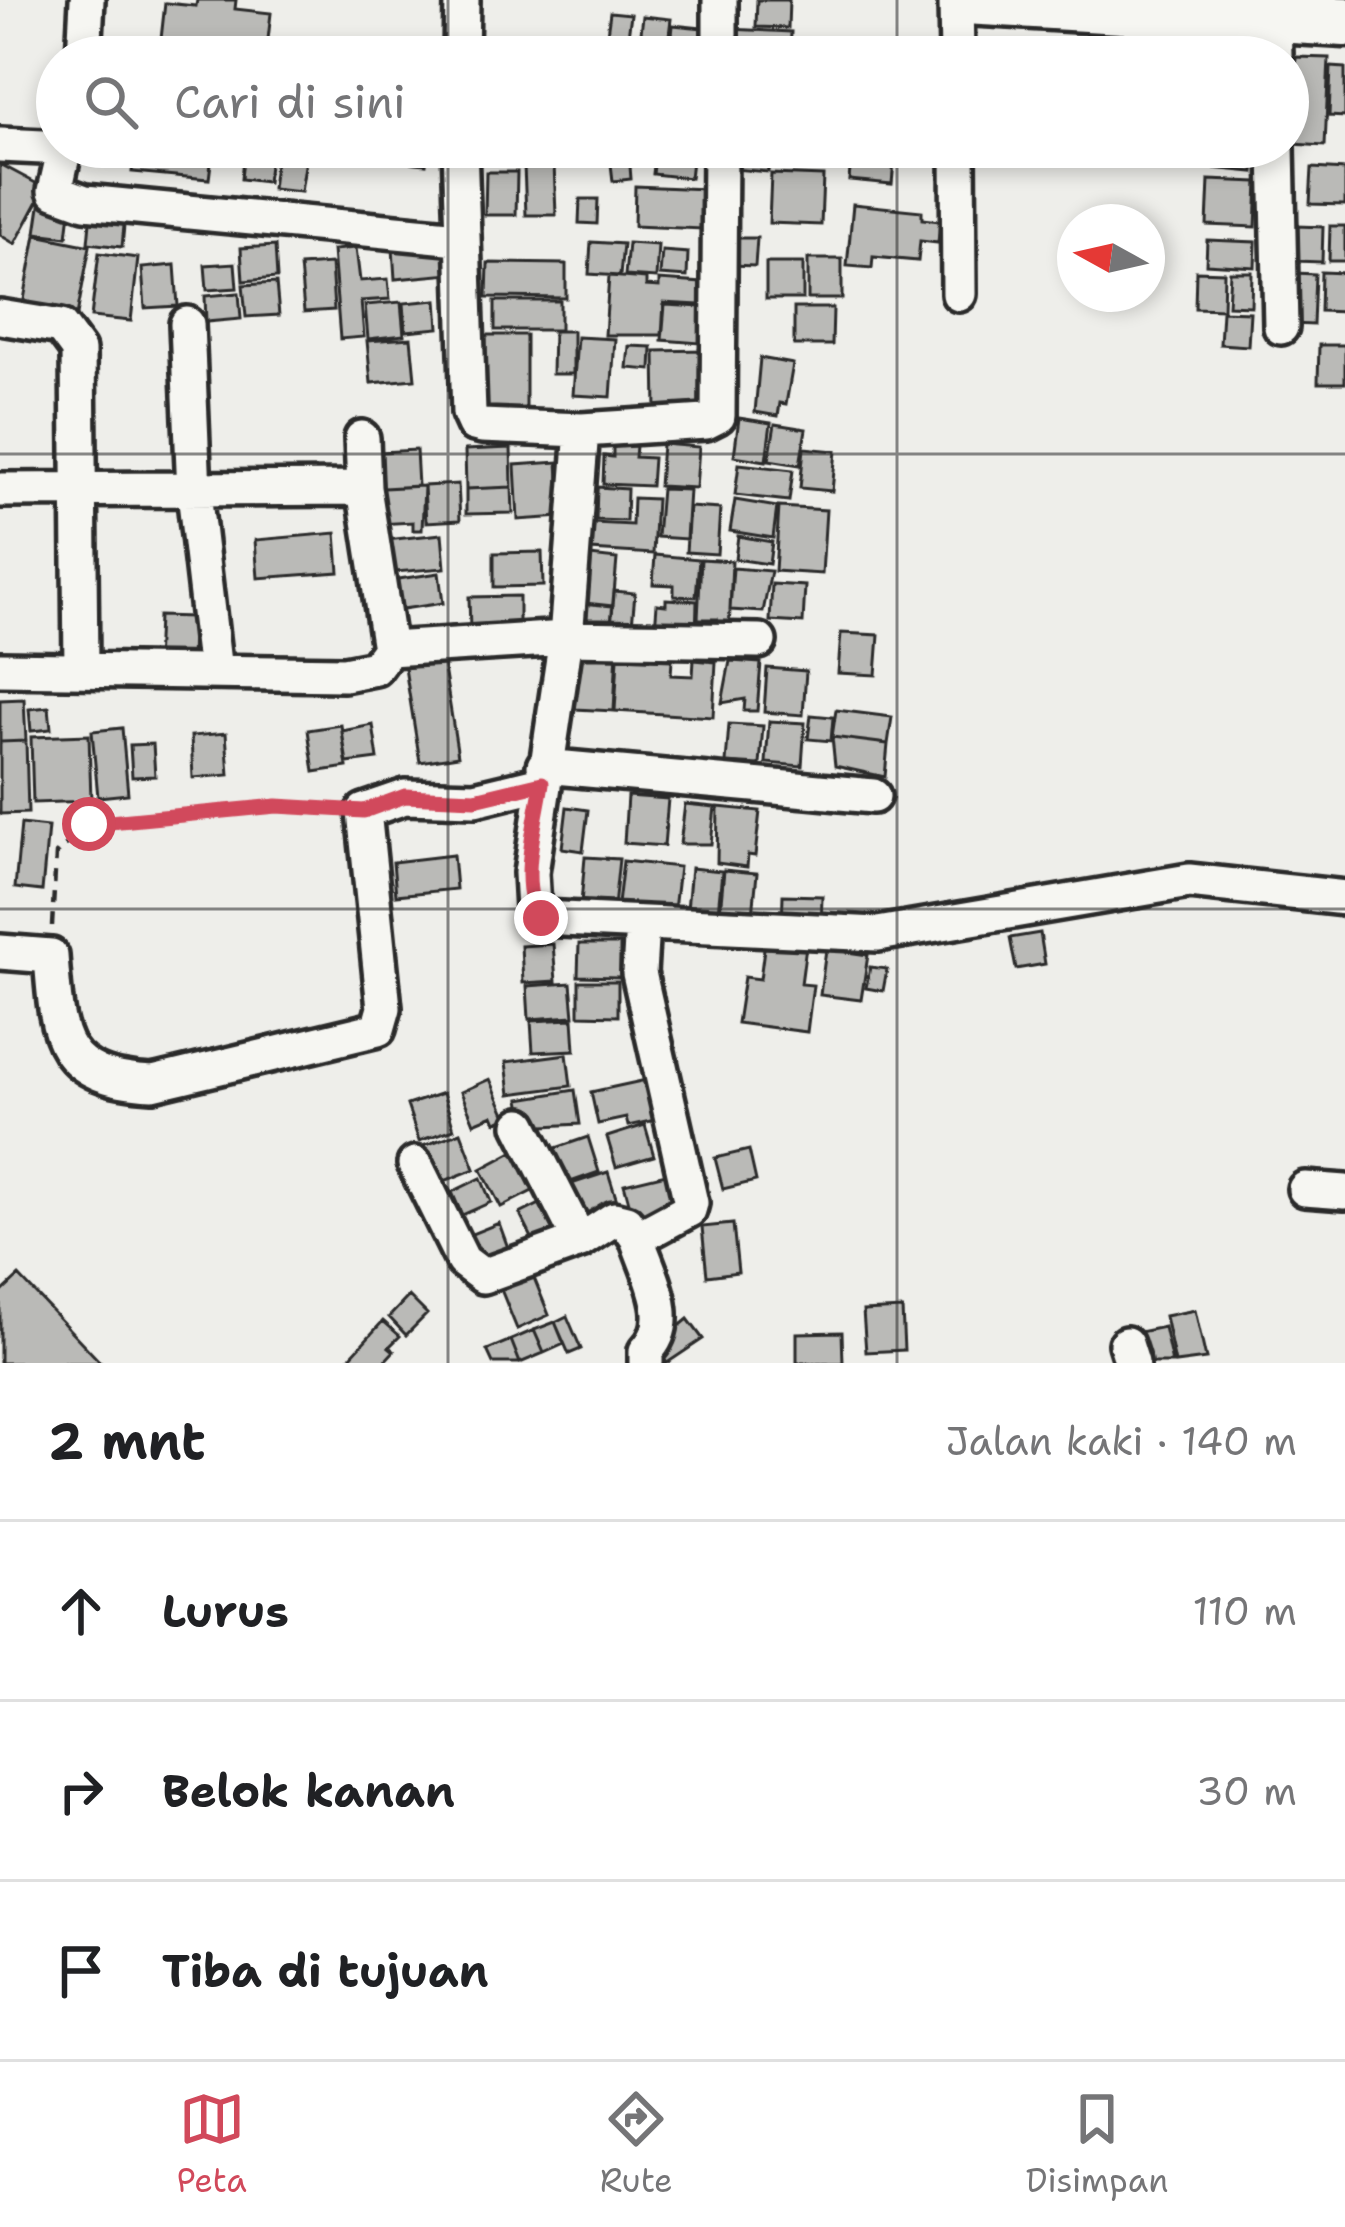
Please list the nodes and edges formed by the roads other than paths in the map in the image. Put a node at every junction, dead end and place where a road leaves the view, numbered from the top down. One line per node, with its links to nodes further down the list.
1 (87, 0): 7 (street)
2 (461, 0): 8 (street)
3 (720, 0): 9 (street)
4 (956, 0): 10 (street)
5 (965, 0): 11 (street)
6 (1345, 22): 12 (street)
7 (85, 36)
8 (461, 36)
9 (720, 36)
10 (956, 36)
11 (1267, 36)
12 (1280, 36)
13 (0, 145): 14 (street)
14 (36, 146)
15 (60, 168): 20 (street)
16 (460, 168): 20 (street)
17 (720, 168): 25 (street)
18 (958, 168): 21 (street)
19 (1277, 168): 24 (street)
20 (459, 238): 25 (street)
21 (959, 294)
22 (0, 317): 28 (street)
23 (188, 324): 30 (street)
24 (1281, 327)
25 (582, 430): 31 (street)
26 (362, 438): 27 (street)
27 (364, 488): 30 (street); 33 (street)
28 (79, 489): 29 (street); 30 (street); 35 (street)
29 (0, 490)
30 (194, 493): 36 (street)
31 (566, 638): 32 (street); 33 (street); 37 (street)
32 (760, 641)
33 (389, 649): 36 (street)
34 (0, 669): 35 (street)
35 (81, 669): 36 (street)
36 (215, 672)
37 (543, 775): 38 (street); 40 (street); 41 (street)
38 (873, 796)
39 (1345, 898): 40 (street)
40 (643, 924): 46 (street)
41 (0, 952)
42 (520, 1125): 47 (street)
43 (416, 1164): 47 (street)
44 (1305, 1189): 45 (street)
45 (1345, 1192)
46 (637, 1238): 47 (street); 48 (street)
47 (580, 1241)
48 (646, 1363)

